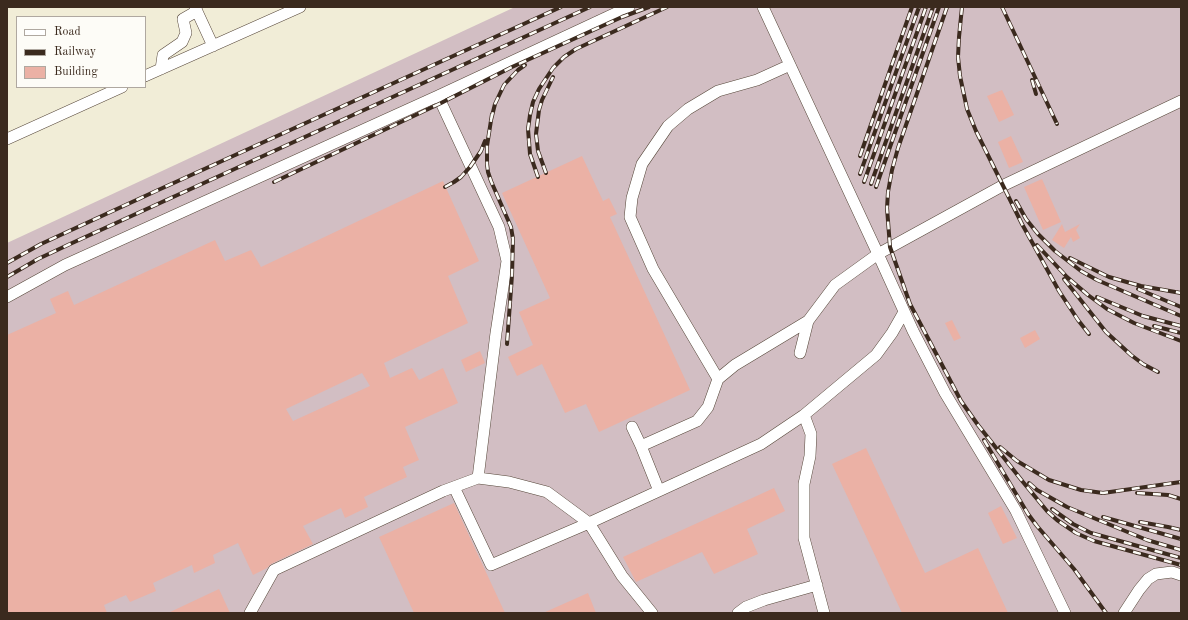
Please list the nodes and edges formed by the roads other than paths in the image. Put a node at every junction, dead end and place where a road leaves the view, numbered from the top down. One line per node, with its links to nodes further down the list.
1 (300, 7): 5 (street)
2 (630, 7): 10 (street)
3 (763, 7): 6 (street)
4 (196, 9): 5 (street); 7 (street)
5 (213, 46): 7 (street)
6 (790, 65): 13 (street); 18 (street)
7 (161, 69): 8 (street)
8 (146, 76)
9 (120, 88): 12 (street)
10 (438, 96): 14 (street); 22 (street)
11 (1181, 100): 13 (street)
12 (7, 139)
13 (878, 254): 15 (street); 16 (street)
14 (7, 297)
15 (904, 312): 19 (street); 32 (street)
16 (808, 321): 17 (street); 18 (street)
17 (800, 353)
18 (718, 379): 21 (street)
19 (804, 414): 24 (street); 27 (street)
20 (632, 427): 21 (street)
21 (641, 446): 24 (street)
22 (478, 478): 23 (street); 25 (street)
23 (454, 487): 25 (street); 28 (street)
24 (659, 491): 25 (street)
25 (589, 523): 29 (street)
26 (1181, 575): 33 (street)
27 (817, 586): 30 (street); 31 (street)
28 (250, 613)
29 (652, 613)
30 (738, 613)
31 (824, 613)
32 (1065, 613)
33 (1124, 613)

